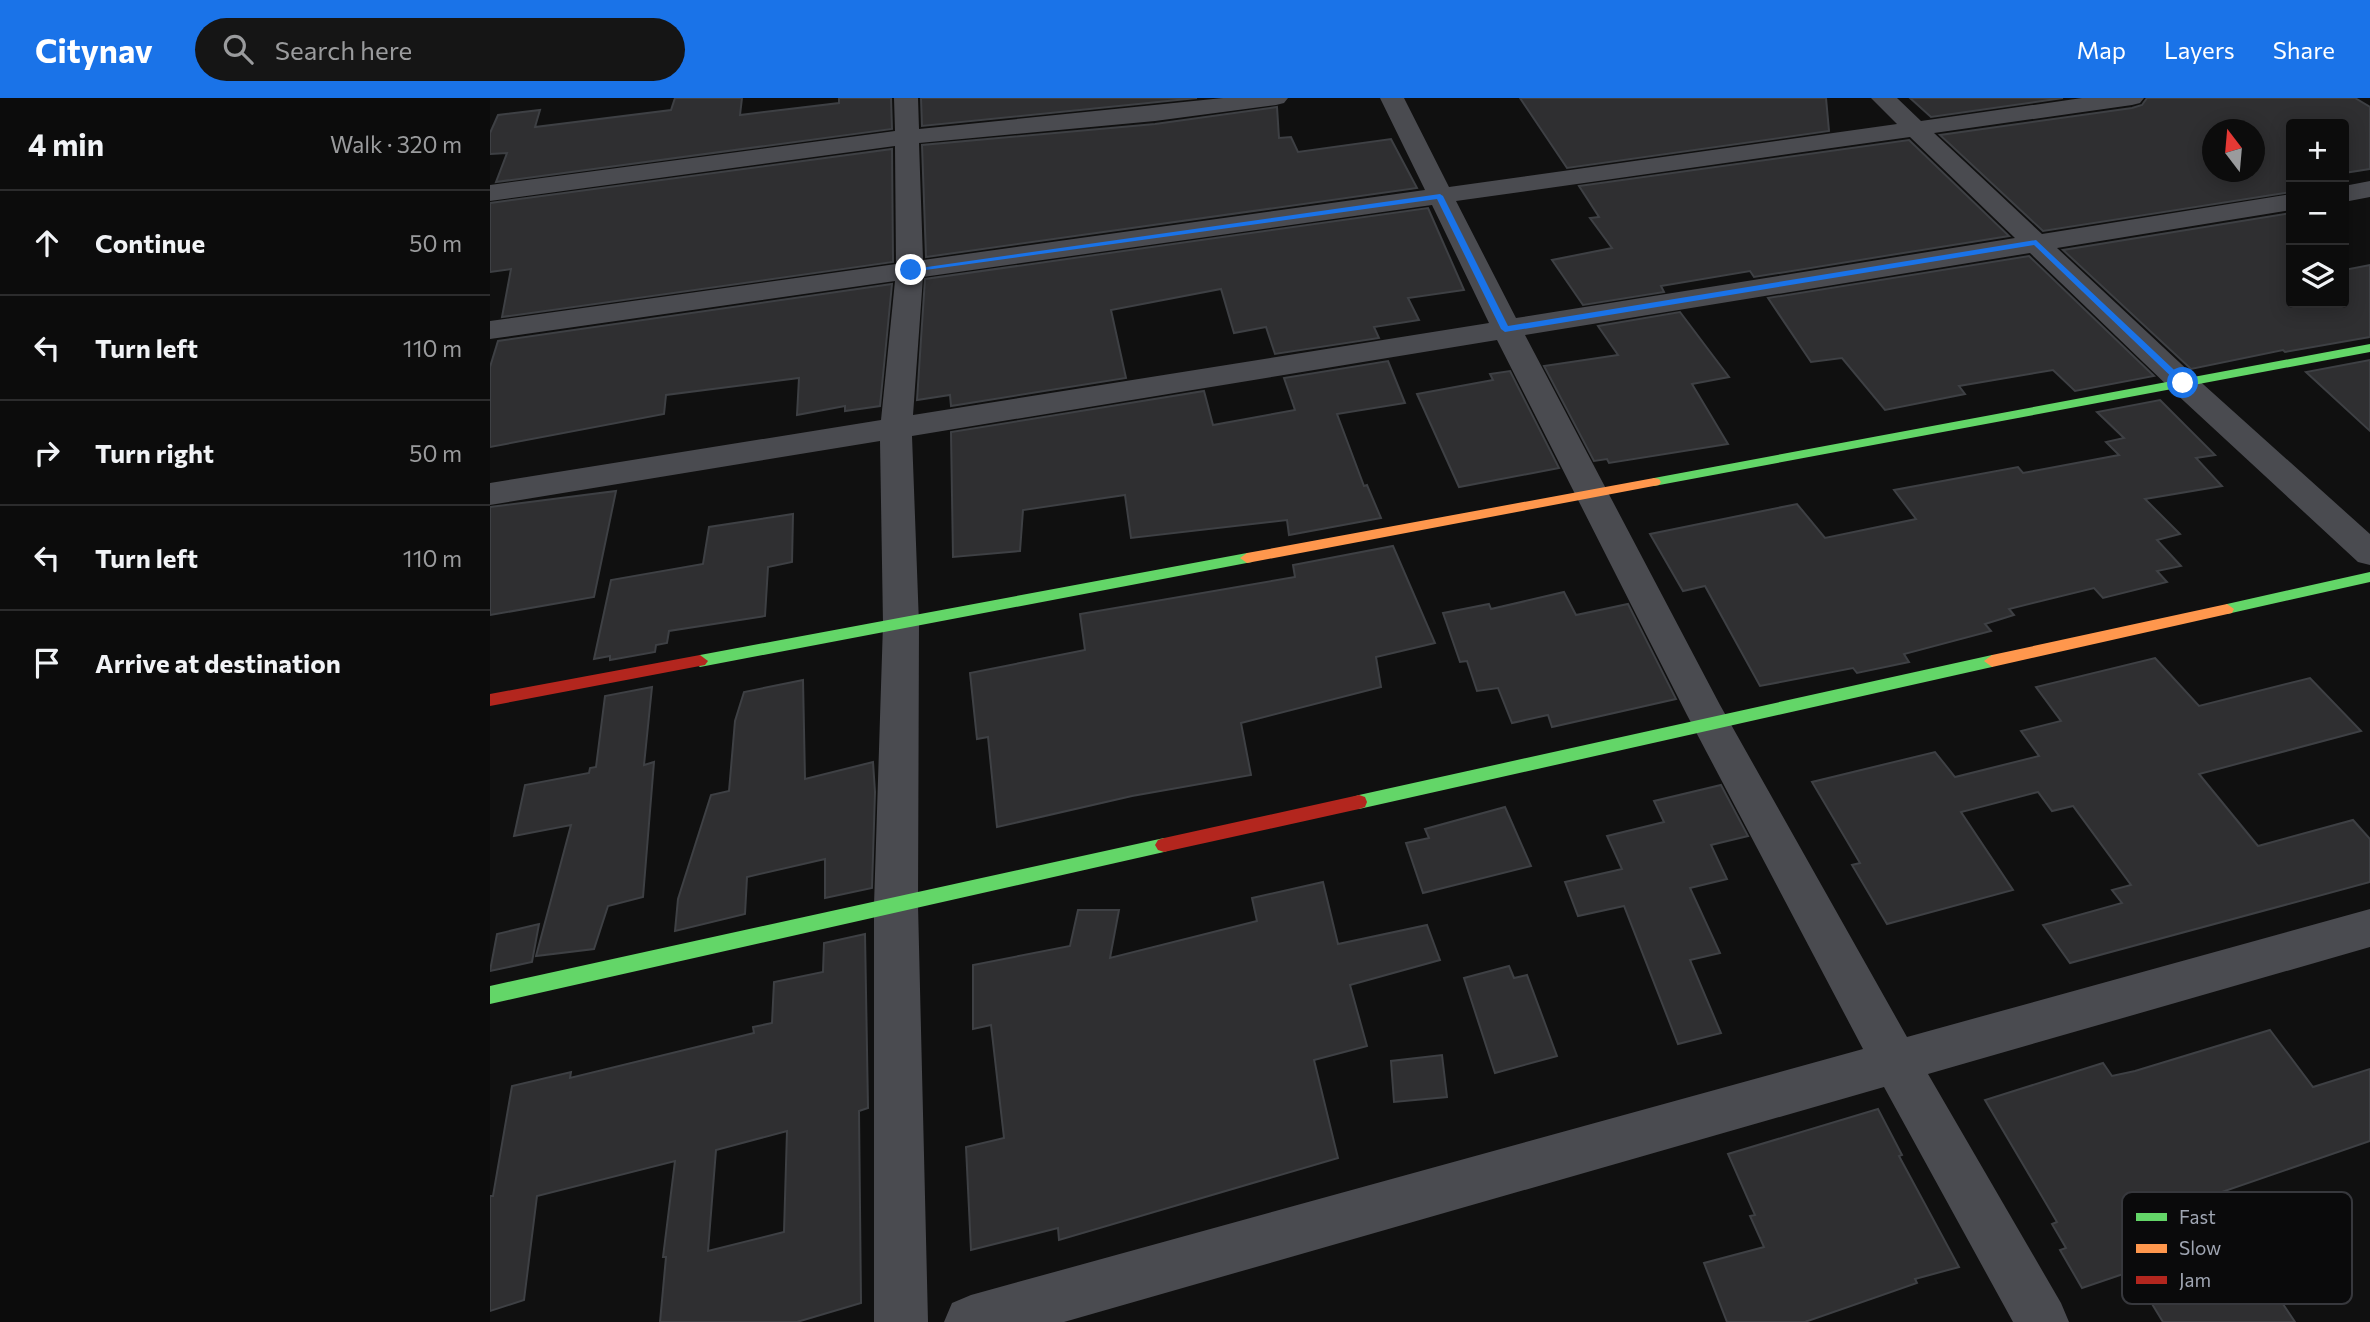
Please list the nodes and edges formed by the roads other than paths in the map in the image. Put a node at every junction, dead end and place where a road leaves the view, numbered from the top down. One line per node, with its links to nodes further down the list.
1 (906, 98): 7 (street)
2 (1276, 98): 7 (street)
3 (1392, 98): 11 (street)
4 (1883, 98): 6 (street)
5 (2132, 98): 6 (street)
6 (1914, 129): 11 (street); 13 (street)
7 (908, 137): 9 (street); 14 (street)
8 (2370, 189): 10 (street)
9 (490, 192)
10 (2349, 193)
11 (1440, 196): 14 (street); 15 (street)
12 (2286, 203): 13 (street)
13 (2036, 243): 15 (street); 18 (street)
14 (911, 270): 16 (street); 19 (street)
15 (1505, 329): 19 (street); 21 (street)
16 (490, 330)
17 (2370, 348): 18 (street)
18 (2183, 383): 21 (street); 22 (street)
19 (896, 428): 20 (street); 24 (street)
20 (490, 494)
21 (1589, 495): 24 (street); 26 (street)
22 (2370, 553)
23 (2370, 577): 26 (street)
24 (901, 624): 25 (street); 27 (street)
25 (490, 701)
26 (1712, 721): 27 (street); 30 (street)
27 (896, 905): 29 (street); 31 (street)
28 (2370, 928): 30 (street)
29 (490, 995)
30 (1893, 1064): 32 (street); 33 (street)
31 (901, 1322)
32 (971, 1322)
33 (2042, 1322)

